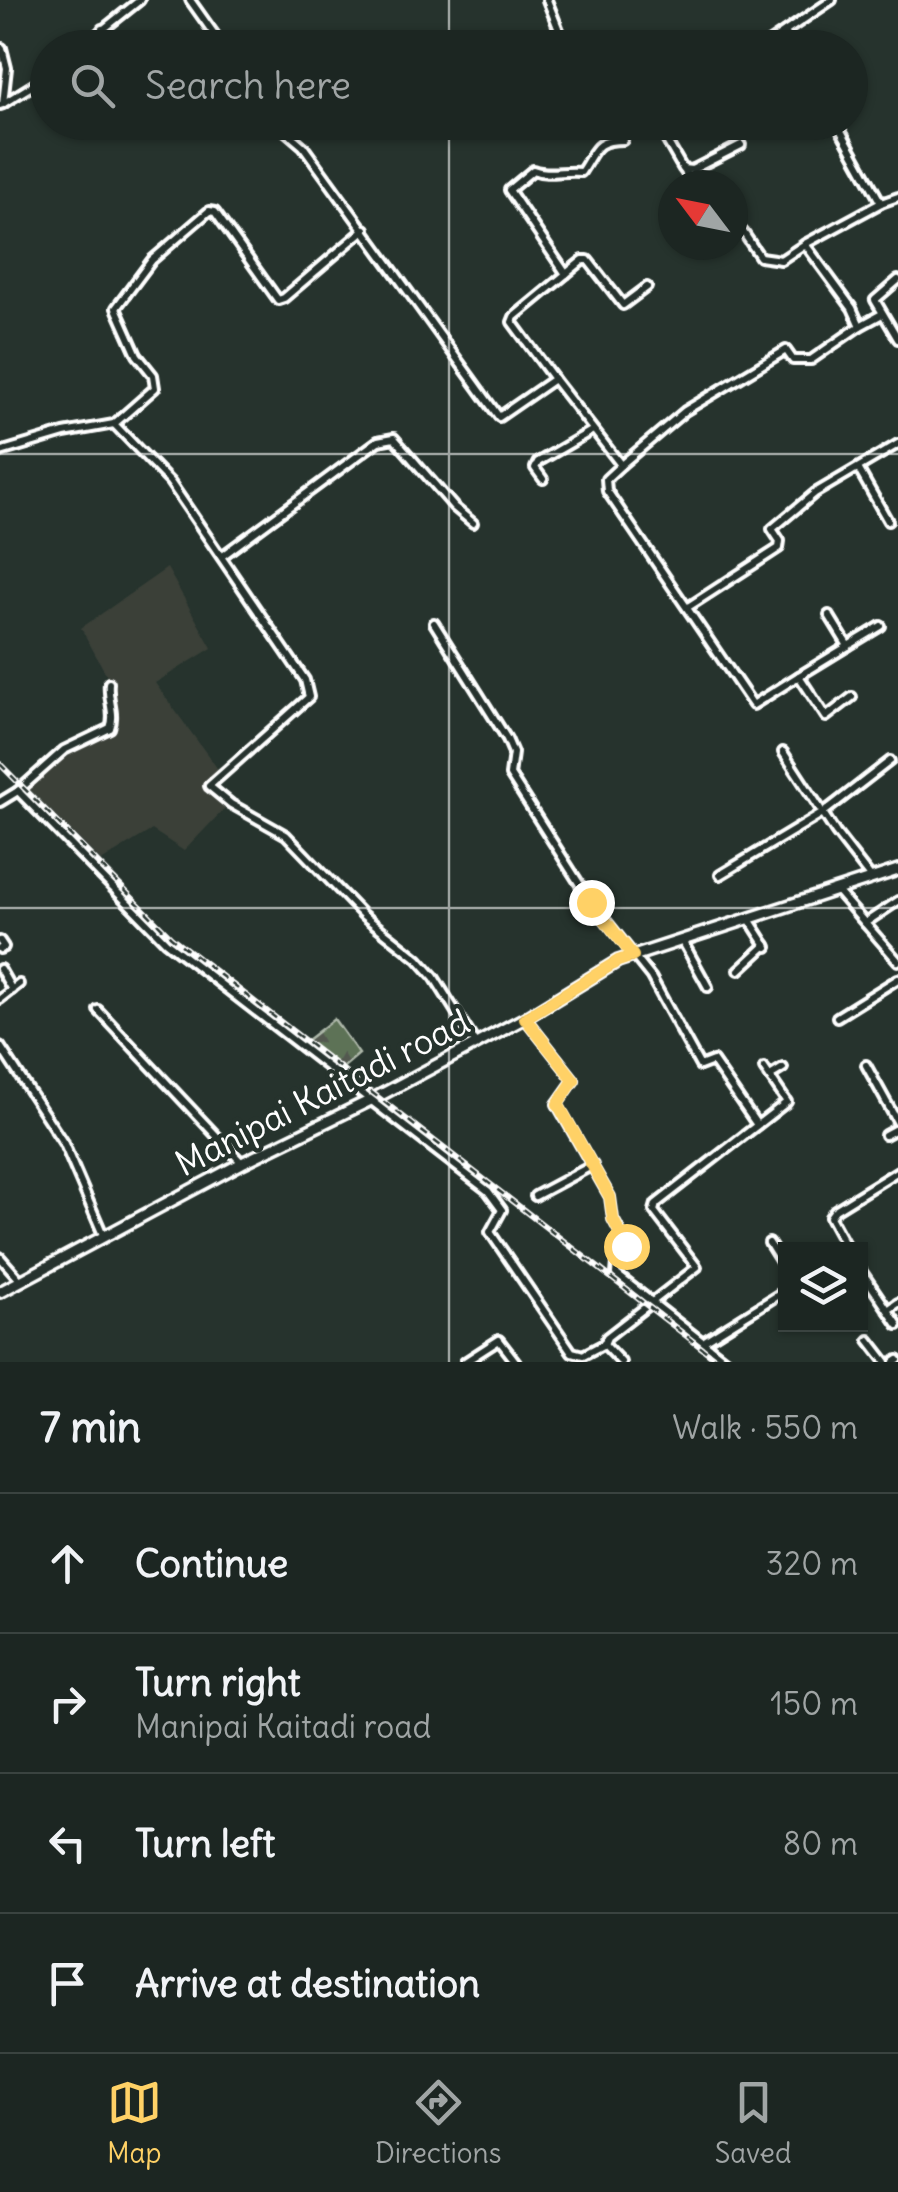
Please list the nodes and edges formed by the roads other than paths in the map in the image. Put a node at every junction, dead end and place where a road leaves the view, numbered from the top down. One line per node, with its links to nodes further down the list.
1 (190, 0): 6 (street)
2 (547, 0): 7 (street)
3 (832, 0): 8 (street)
4 (137, 1): 5 (street)
5 (102, 29)
6 (211, 30)
7 (558, 30)
8 (788, 30)
9 (2, 48): 11 (street)
10 (30, 87): 11 (street)
11 (1, 104)
12 (297, 140): 20 (street)
13 (606, 140): 23 (street)
14 (667, 140): 17 (street)
15 (846, 140): 19 (street)
16 (740, 145): 17 (street)
17 (684, 169)
18 (898, 197): 19 (street)
19 (881, 203): 22 (street)
20 (365, 229): 29 (street); 30 (street)
21 (748, 238): 22 (street)
22 (805, 244): 27 (street)
23 (566, 274): 25 (street); 29 (street)
24 (898, 280): 26 (street)
25 (646, 287)
26 (882, 314): 27 (street); 28 (street)
27 (860, 326): 34 (street)
28 (898, 339)
29 (554, 379): 31 (street)
30 (114, 424): 33 (street); 39 (street)
31 (593, 430): 34 (street); 36 (street)
32 (898, 444): 35 (street)
33 (0, 452)
34 (621, 466): 40 (street)
35 (859, 469): 37 (street); 40 (street)
36 (544, 479)
37 (888, 521)
38 (473, 523): 39 (street)
39 (222, 556): 73 (street)
40 (688, 607): 45 (street)
41 (829, 615): 44 (street)
42 (434, 623): 63 (street)
43 (880, 626): 44 (street)
44 (848, 646): 45 (street)
45 (799, 676): 47 (street)
46 (110, 683): 50 (street)
47 (852, 697)
48 (783, 752): 52 (street)
49 (890, 760): 52 (street)
50 (18, 790): 51 (street); 79 (street)
51 (0, 802)
52 (823, 813): 54 (street); 55 (street)
53 (898, 870): 55 (main road, Manipai Kaitadi road)
54 (720, 875)
55 (872, 879): 56 (main road, Manipai Kaitadi road)
56 (836, 890): 58 (main road, Manipai Kaitadi road); 59 (street)
57 (898, 902): 59 (street)
58 (749, 918): 60 (main road, Manipai Kaitadi road); 66 (street)
59 (865, 923): 64 (street)
60 (682, 940): 63 (main road, Manipai Kaitadi road); 68 (street)
61 (0, 941): 62 (street)
62 (0, 950)
63 (633, 956): 72 (main road, Manipai Kaitadi road); 80 (street)
64 (898, 962)
65 (0, 970): 69 (street)
66 (739, 970)
67 (898, 978): 71 (street)
68 (708, 986)
69 (0, 1000)
70 (98, 1010): 83 (street)
71 (837, 1017)
72 (525, 1018): 73 (main road, Manipai Kaitadi road); 84 (street)
73 (476, 1044): 79 (main road, Manipai Kaitadi road)
74 (0, 1046): 87 (street)
75 (866, 1066): 81 (street)
76 (764, 1068): 78 (street)
77 (783, 1068): 78 (street)
78 (770, 1076): 80 (street)
79 (370, 1100): 83 (main road, Manipai Kaitadi road); 102 (street)
80 (758, 1125): 96 (street)
81 (898, 1125): 82 (street)
82 (885, 1135)
83 (242, 1164): 87 (main road, Manipai Kaitadi road)
84 (593, 1165): 86 (street); 96 (street)
85 (898, 1170): 88 (street)
86 (534, 1196)
87 (104, 1237): 92 (main road, Manipai Kaitadi road)
88 (844, 1242)
89 (769, 1244): 91 (street)
90 (0, 1258): 92 (street)
91 (778, 1258)
92 (21, 1281): 94 (main road, Manipai Kaitadi road)
93 (868, 1287): 98 (street)
94 (0, 1292)
95 (778, 1295): 101 (street)
96 (650, 1302): 101 (street); 102 (street)
97 (898, 1303): 98 (street)
98 (888, 1310): 99 (street)
99 (898, 1325)
100 (869, 1340): 107 (street)
101 (703, 1342): 106 (street)
102 (604, 1344): 105 (street)
103 (465, 1362): 104 (street)
104 (516, 1362)
105 (621, 1362)
106 (728, 1362)
107 (886, 1362)

